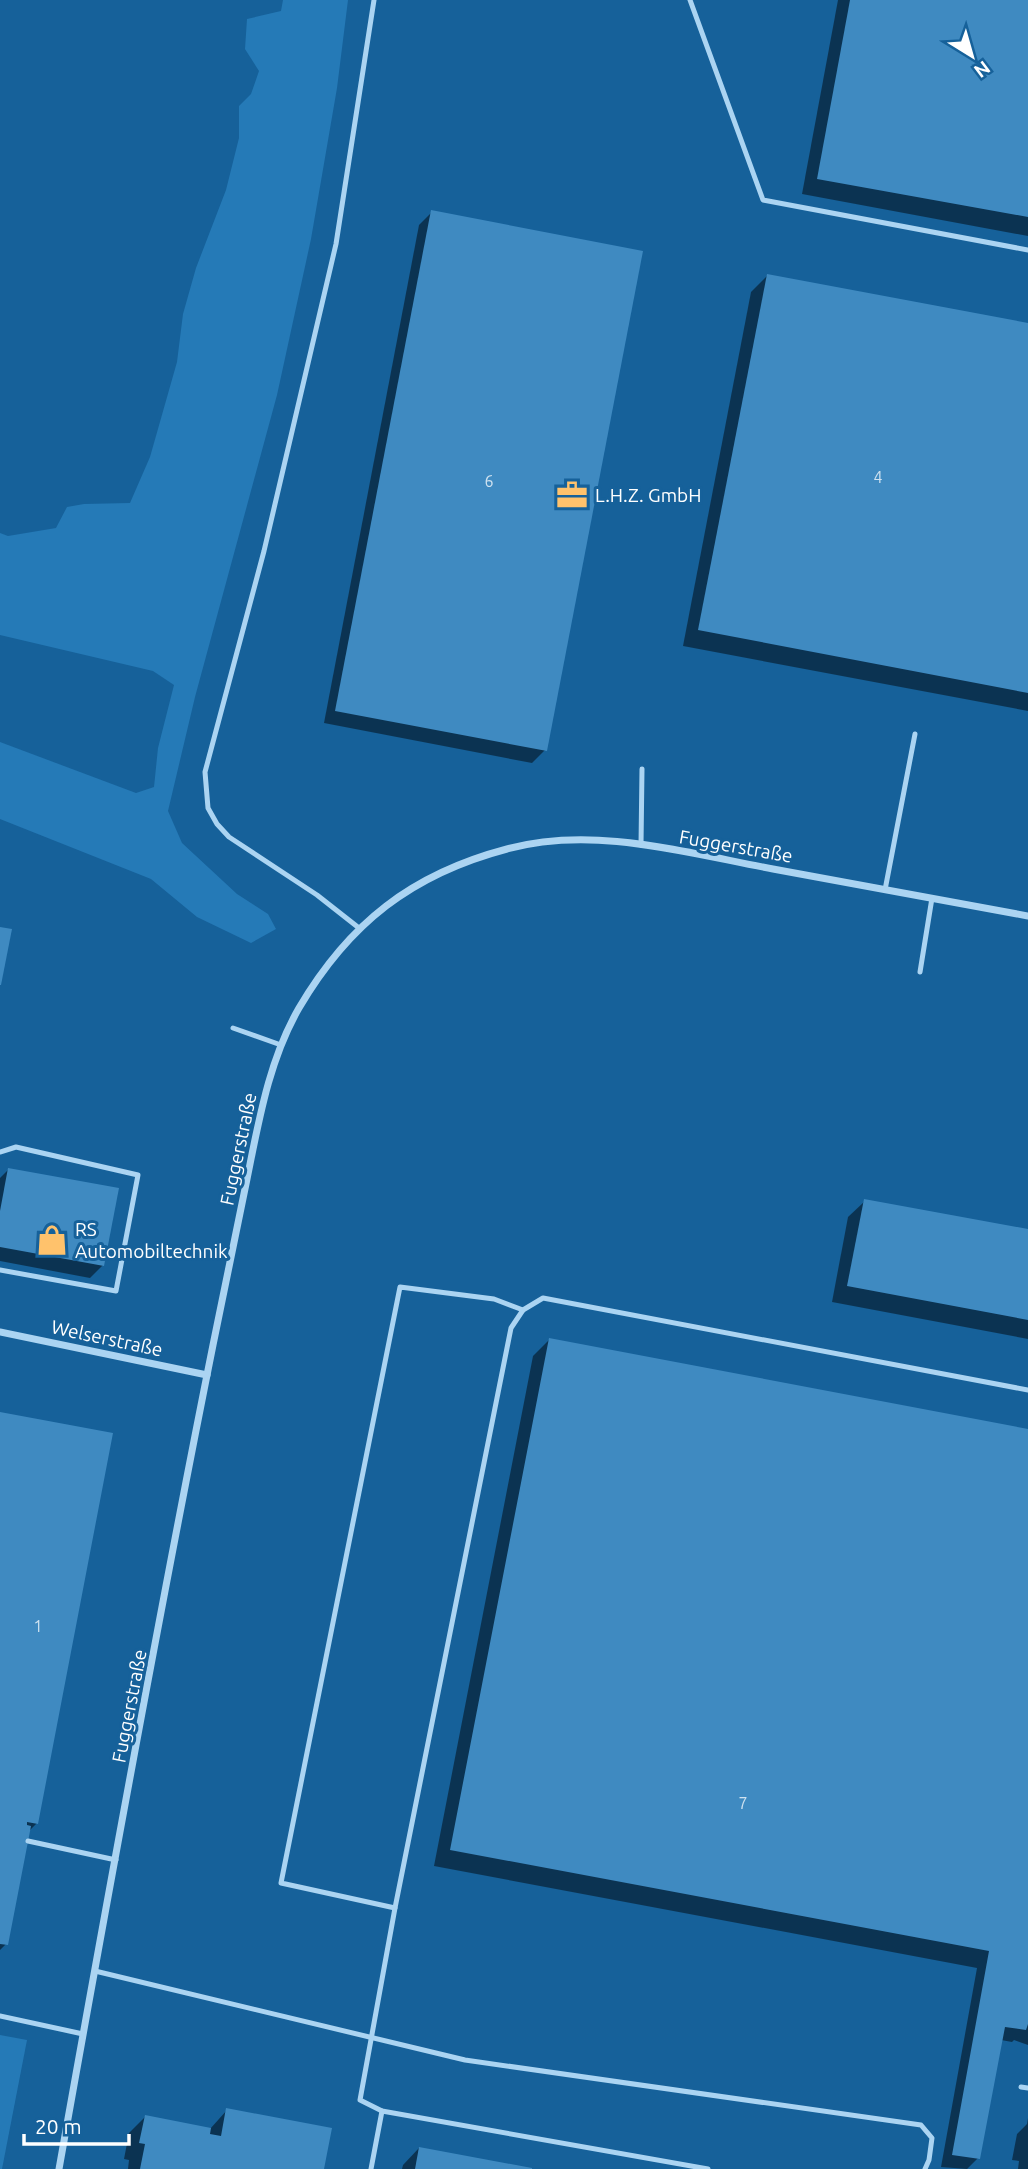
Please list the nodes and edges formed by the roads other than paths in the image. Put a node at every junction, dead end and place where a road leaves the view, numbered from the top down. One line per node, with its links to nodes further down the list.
1 (374, 0): 10 (lane)
2 (690, 0): 3 (lane)
3 (1028, 250)
4 (915, 734): 7 (lane)
5 (642, 769): 6 (lane)
6 (640, 845): 7 (street, Fuggerstraße); 10 (street, Fuggerstraße)
7 (885, 890): 8 (street, Fuggerstraße)
8 (932, 898): 9 (street, Fuggerstraße); 11 (lane)
9 (1028, 916)
10 (359, 928): 13 (street, Fuggerstraße)
11 (920, 972)
12 (233, 1028): 13 (lane)
13 (281, 1045): 18 (street, Fuggerstraße)
14 (0, 1152): 15 (lane)
15 (0, 1270)
16 (523, 1310): 19 (lane); 22 (lane); 22 (lane)
17 (0, 1332): 18 (street, Welserstraße)
18 (207, 1374): 21 (street, Fuggerstraße)
19 (1028, 1390)
20 (28, 1841): 21 (lane)
21 (116, 1860): 23 (street, Fuggerstraße)
22 (395, 1908): 26 (lane)
23 (95, 1971): 25 (street, Fuggerstraße); 26 (lane)
24 (0, 2016): 25 (lane)
25 (83, 2034): 28 (street, Fuggerstraße)
26 (370, 2036): 27 (lane); 31 (lane)
27 (382, 2110): 29 (lane); 30 (lane)
28 (59, 2169)
29 (371, 2169)
30 (708, 2169)
31 (925, 2169)

